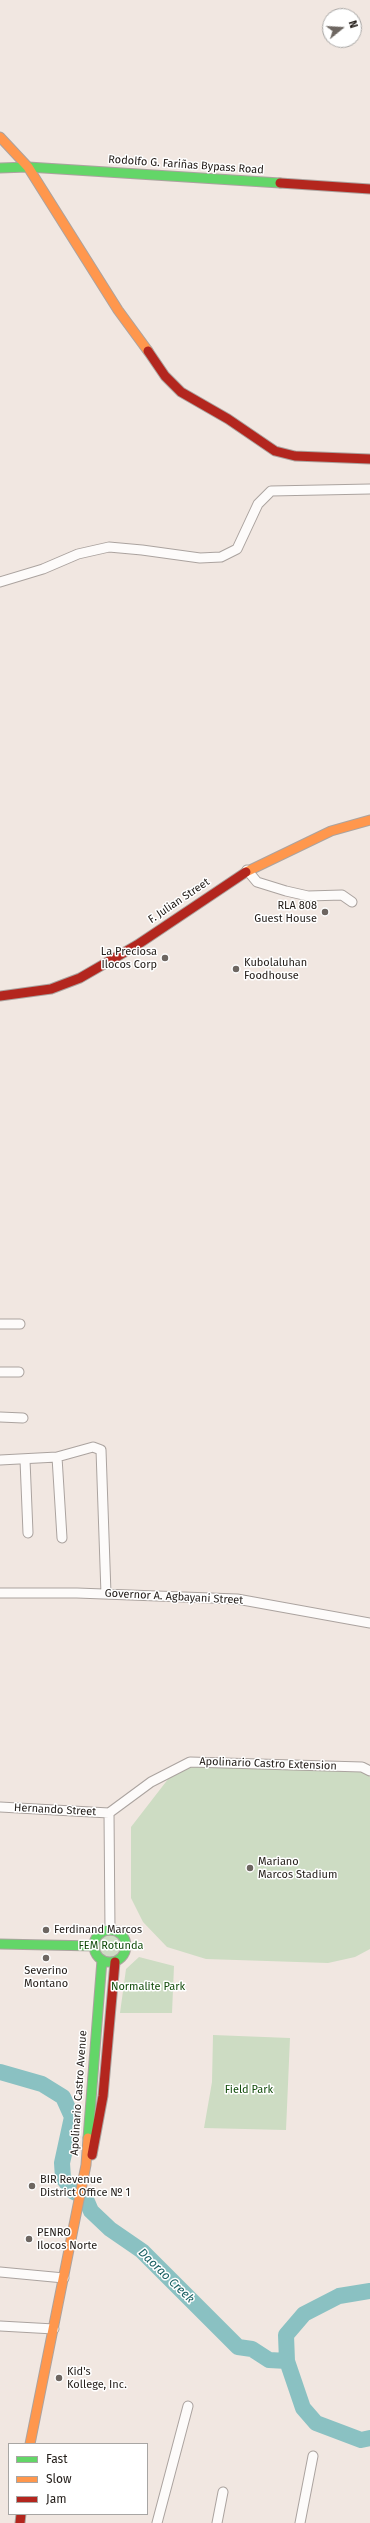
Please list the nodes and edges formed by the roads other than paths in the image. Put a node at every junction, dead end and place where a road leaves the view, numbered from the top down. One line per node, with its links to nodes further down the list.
1 (0, 137): 2 (main road)
2 (28, 167): 3 (main road, Rodolfo G. Fariñas Bypass Road); 4 (main road, Rodolfo G. Fariñas Bypass Road); 5 (main road)
3 (0, 168)
4 (370, 188)
5 (370, 459)
6 (370, 489): 7 (street)
7 (0, 582)
8 (370, 820): 9 (main road, F. Julian Street)
9 (247, 870): 10 (street); 11 (main road, F. Julian Street)
10 (352, 902)
11 (0, 996)
12 (0, 1324): 13 (street)
13 (20, 1324)
14 (0, 1372): 15 (street)
15 (19, 1372)
16 (0, 1418): 17 (street)
17 (23, 1418)
18 (57, 1456): 20 (street); 22 (street); 24 (street)
19 (0, 1460): 20 (street)
20 (25, 1460): 21 (street)
21 (28, 1533)
22 (62, 1538)
23 (0, 1594): 24 (street, Governor A. Agbayani Street)
24 (106, 1594): 25 (street, Governor A. Agbayani Street)
25 (370, 1623)
26 (370, 1771): 28 (street, Apolinario Castro Extension)
27 (0, 1807): 28 (street, Hernando Street)
28 (109, 1813): 29 (street)
29 (110, 1930): 31 (main road); 33 (main road)
30 (0, 1944): 31 (main road)
31 (94, 1946): 32 (main road)
32 (102, 1960): 33 (main road); 34 (main road, Apolinario Castro Avenue)
33 (115, 1962): 34 (main road, Apolinario Castro Avenue)
34 (86, 2164): 36 (main road)
35 (0, 2272): 36 (street)
36 (64, 2278): 38 (main road)
37 (0, 2326): 38 (street)
38 (54, 2329): 40 (main road)
39 (188, 2406): 43 (street)
40 (30, 2443)
41 (313, 2456): 45 (street)
42 (223, 2492): 44 (street)
43 (157, 2523)
44 (217, 2523)
45 (300, 2523)

